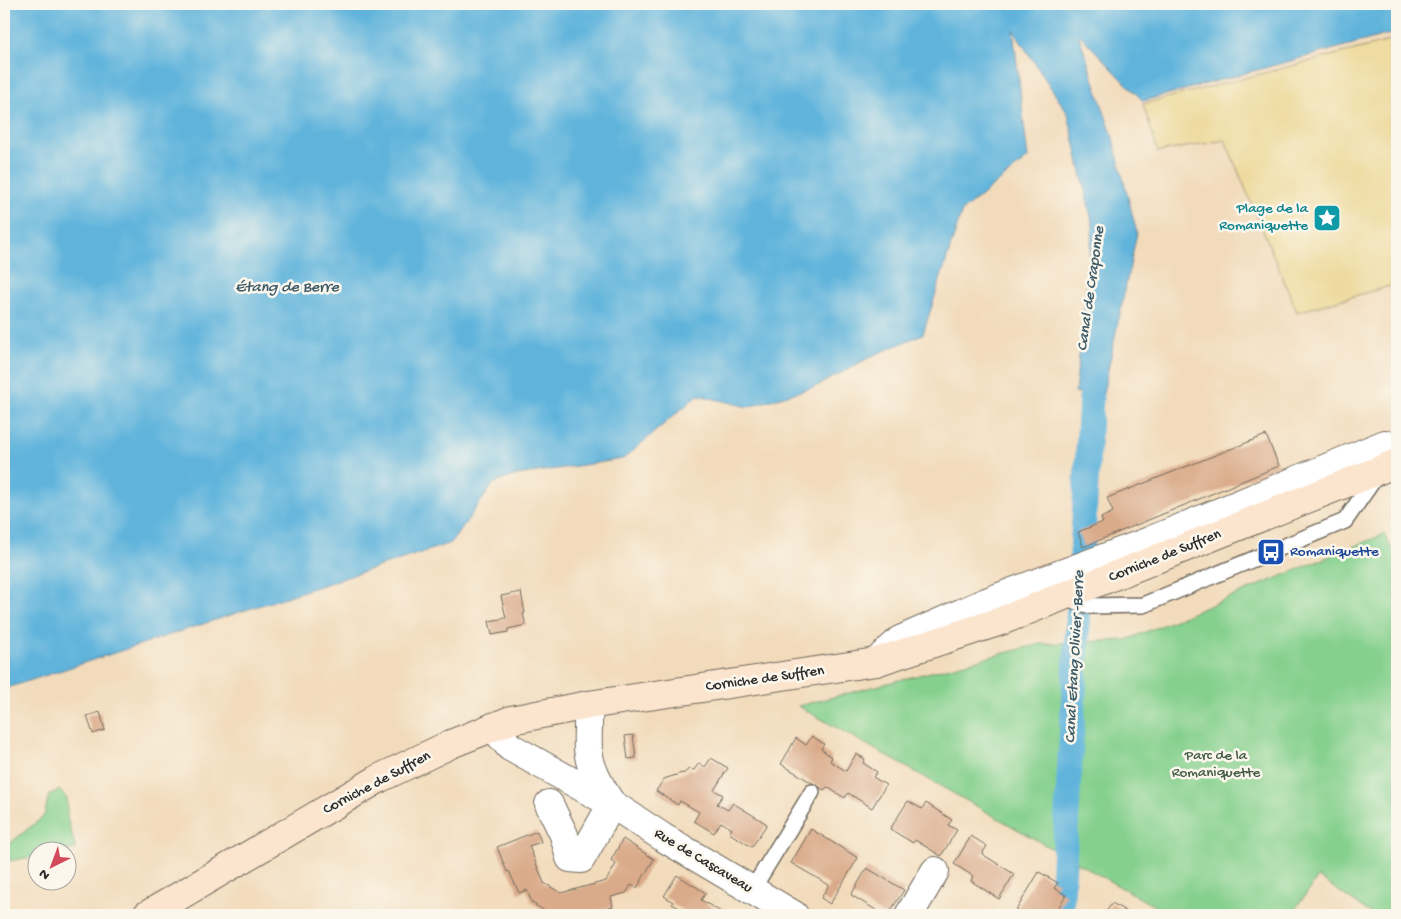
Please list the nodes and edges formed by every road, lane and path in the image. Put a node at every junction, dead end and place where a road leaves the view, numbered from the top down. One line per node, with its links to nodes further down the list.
1 (1390, 451): 2 (main road, Corniche de Suffren); 2 (lane); 3 (street)
2 (1062, 598): 3 (main road, Corniche de Suffren)
3 (876, 662): 4 (main road, Corniche de Suffren)
4 (588, 704): 5 (main road, Corniche de Suffren); 8 (street, Rue de Cascaveau)
5 (493, 727): 8 (street, Rue de Cascaveau); 11 (main road, Corniche de Suffren)
6 (812, 792): 10 (lane)
7 (549, 804): 8 (street)
8 (612, 804): 10 (street, Rue de Cascaveau)
9 (935, 871): 13 (street)
10 (752, 890): 12 (street, Rue de Cascaveau)
11 (147, 915)
12 (794, 915)
13 (909, 915)

